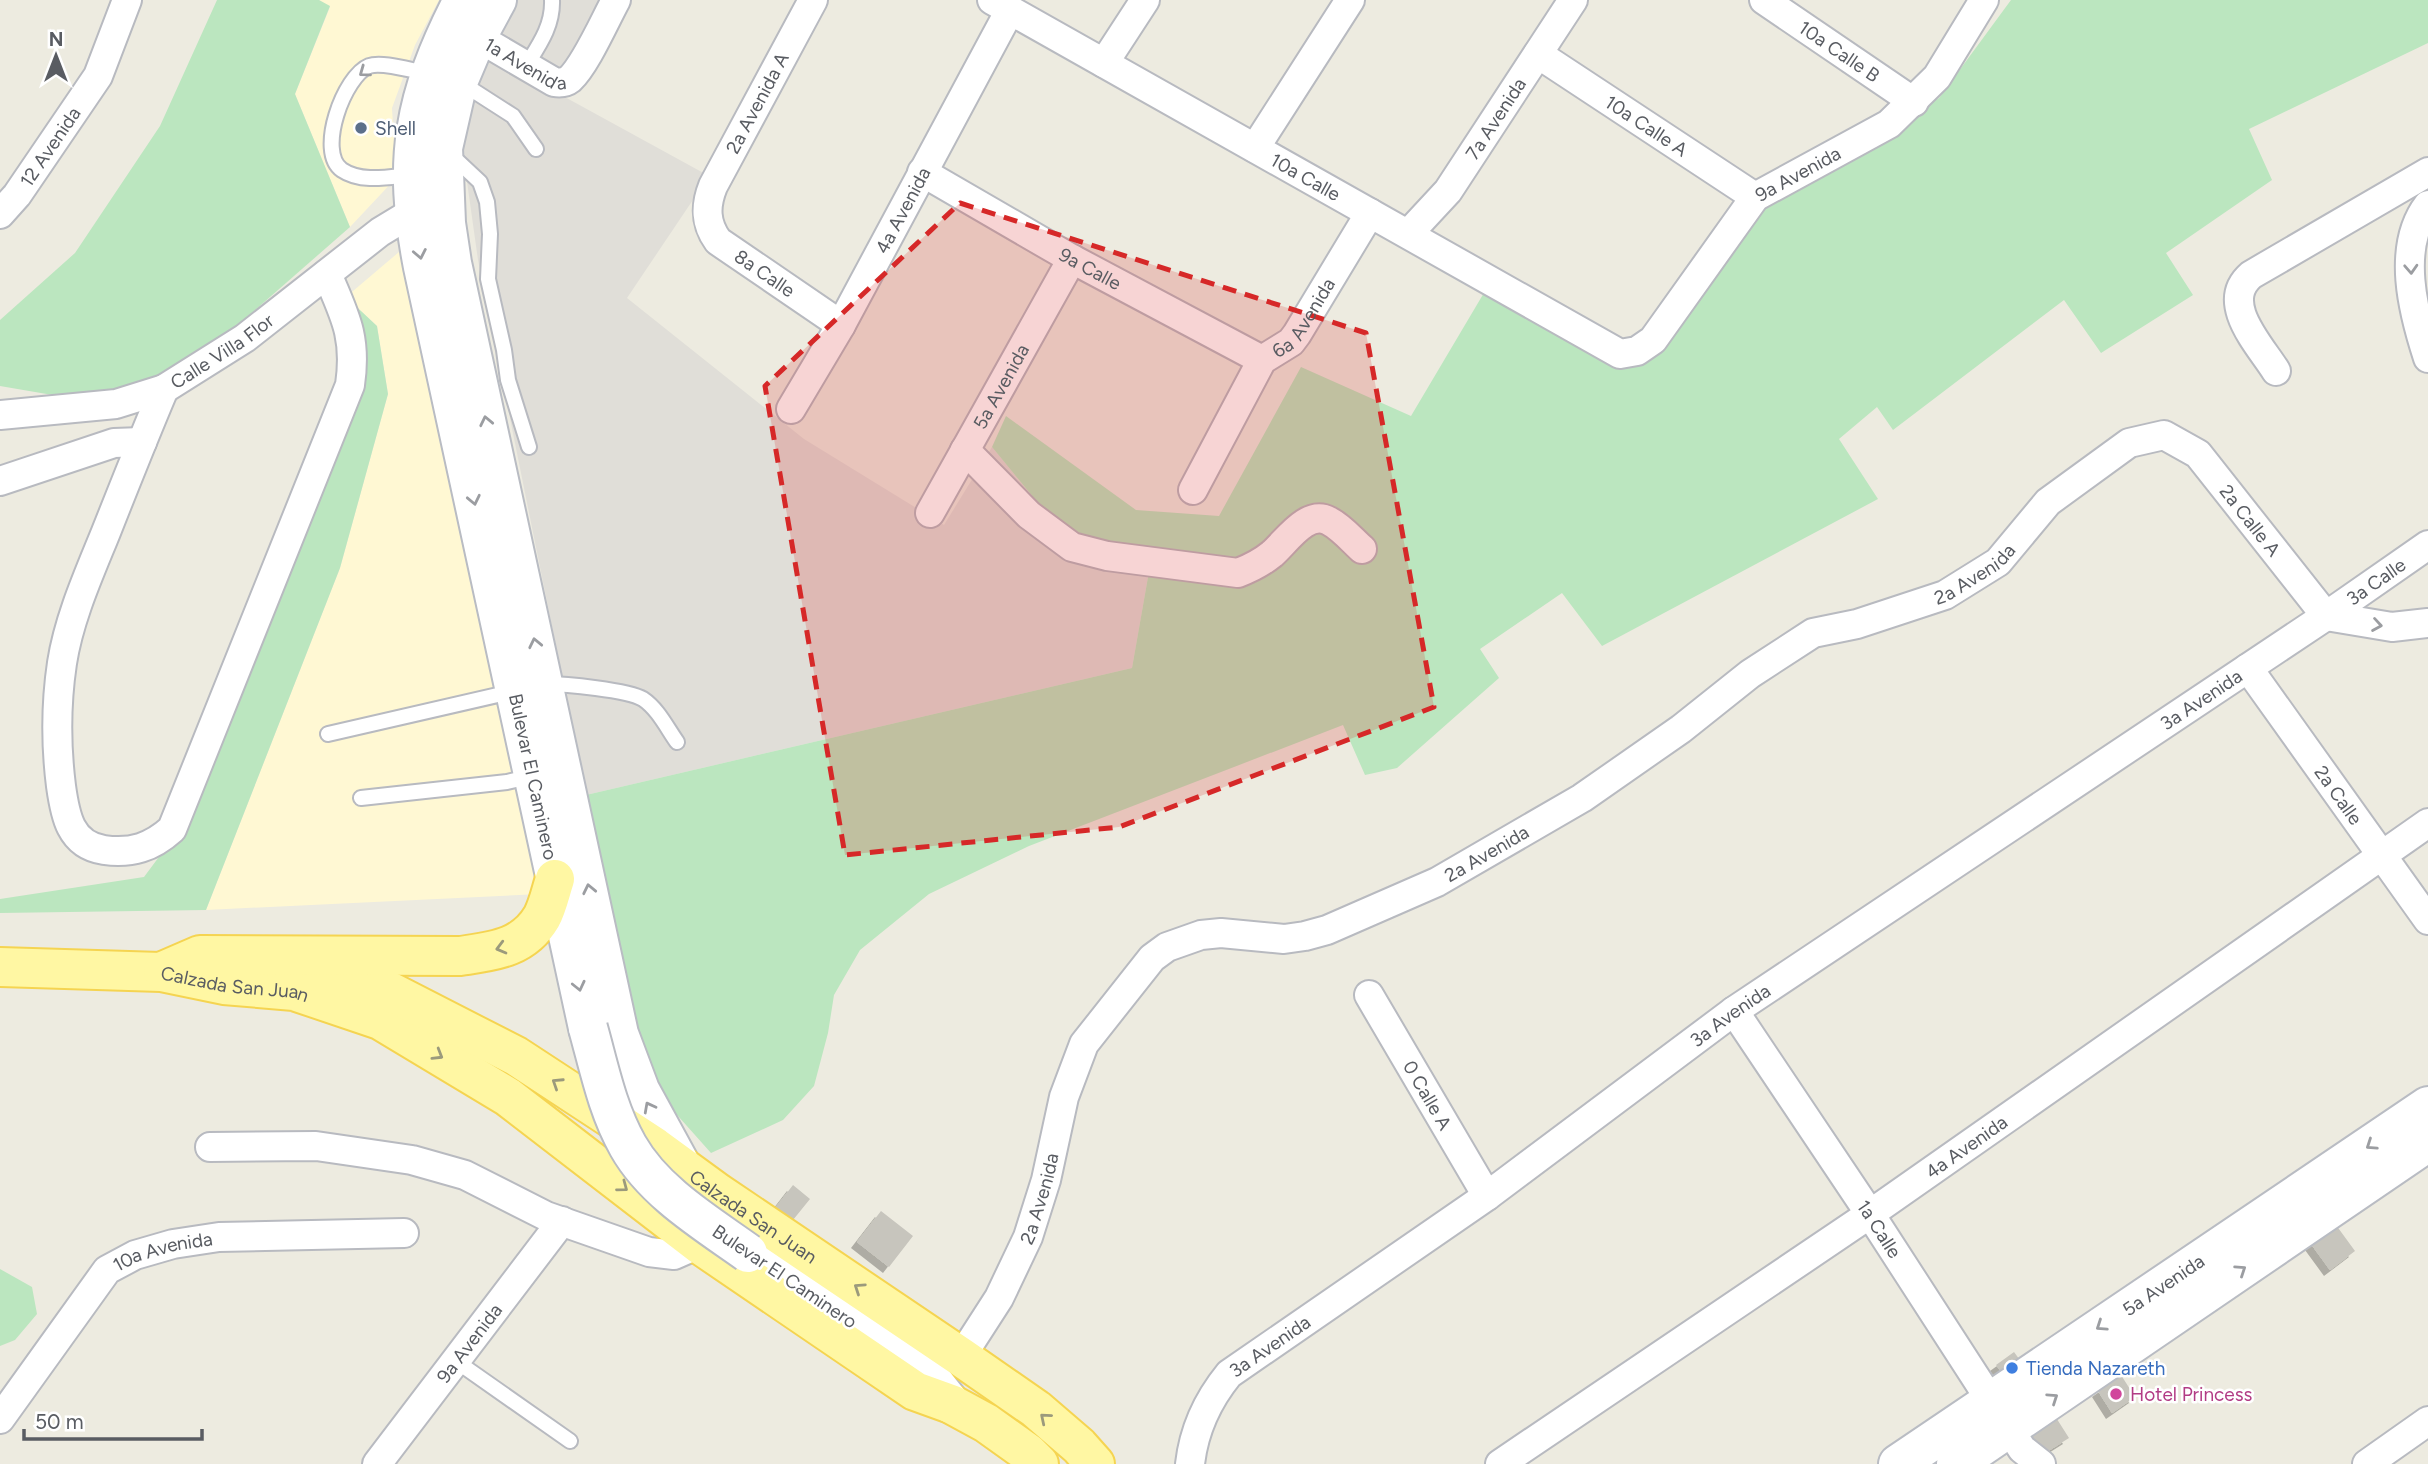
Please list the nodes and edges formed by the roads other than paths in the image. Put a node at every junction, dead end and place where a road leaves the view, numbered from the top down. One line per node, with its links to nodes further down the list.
1 (127, 0): 30 (street, 12 Avenida)
2 (463, 0): 17 (main road, Bulevar El Caminero)
3 (497, 0): 13 (main road, Bulevar El Caminero)
4 (552, 0): 16 (lane)
5 (616, 0): 16 (street, 1a Avenida)
6 (813, 0): 28 (street, 2a Avenida A)
7 (1145, 0): 15 (street)
8 (1350, 0): 20 (street)
9 (1573, 0): 14 (street, 7a Avenida)
10 (1764, 0): 18 (street, 10a Calle B)
11 (1984, 0): 18 (street, 9a Avenida)
12 (1001, 5): 15 (street, 10a Calle); 23 (street, 4a Avenida)
13 (477, 37): 16 (street, 1a Avenida); 17 (main road, Bulevar El Caminero)
14 (1538, 54): 25 (street, 10a Calle A); 31 (street, 7a Avenida)
15 (1104, 64): 20 (street, 10a Calle)
16 (526, 66)
17 (444, 78): 19 (main road, Bulevar El Caminero); 21 (lane); 24 (main road, Bulevar El Caminero); 24 (lane, one-way to 24)
18 (1914, 102): 25 (street, 9a Avenida)
19 (443, 148): 27 (main road, Bulevar El Caminero); 44 (lane)
20 (1255, 148): 29 (street, 10a Calle)
21 (536, 149)
22 (2428, 172): 38 (street)
23 (922, 173): 32 (street, 9a Calle); 34 (street, 4a Avenida)
24 (411, 175): 27 (main road, Bulevar El Caminero)
25 (1755, 197): 35 (street, 9a Avenida)
26 (2428, 205): 36 (street, one-way to 36)
27 (429, 207): 33 (street, Calle Villa Flor); 54 (main road, Bulevar El Caminero)
28 (708, 209): 34 (street, 8a Calle)
29 (1370, 213): 31 (street, 10a Calle); 37 (street, 6a Avenida)
30 (0, 214)
31 (1409, 233): 35 (street, 10a Calle)
32 (1072, 259): 37 (street, 9a Calle); 45 (street, 5a Avenida)
33 (327, 274): 39 (street, Calle Villa Flor); 43 (street)
34 (841, 325): 40 (street, 4a Avenida)
35 (1620, 354)
36 (2428, 358)
37 (1262, 360): 47 (street, 6a Avenida)
38 (2276, 371)
39 (164, 388): 41 (street, Calle Villa Flor); 43 (street)
40 (791, 410)
41 (0, 415)
42 (2164, 435): 51 (street, 2a Calle A); 77 (street, 2a Avenida)
43 (142, 442): 46 (street)
44 (529, 447)
45 (965, 450): 48 (street, 5a Avenida); 50 (street)
46 (0, 481)
47 (1193, 490)
48 (930, 513)
49 (2428, 545): 51 (street, 3a Calle)
50 (1362, 549)
51 (2326, 616): 52 (street, one-way to 52); 53 (street, 3a Avenida)
52 (2428, 622)
53 (2248, 668): 60 (street, 2a Calle); 66 (street, 3a Avenida)
54 (529, 687): 55 (lane); 56 (lane); 57 (main road, Bulevar El Caminero); 70 (main road, Bulevar El Caminero, one-way to 54)
55 (328, 734)
56 (677, 742)
57 (533, 776): 58 (lane); 61 (main road, Bulevar El Caminero)
58 (361, 798)
59 (2428, 823): 60 (street, 4a Avenida)
60 (2380, 855): 62 (street, 2a Calle); 73 (street, 4a Avenida)
61 (555, 879): 64 (main road, one-way to 64); 79 (main road, Bulevar El Caminero, one-way to 79, bridge)
62 (2428, 920)
63 (0, 967): 64 (main road)
64 (161, 972): 70 (main road, Calzada San Juan, one-way to 64); 76 (main road, Calzada San Juan, one-way to 76)
65 (1368, 995): 71 (street, 0 Calle A)
66 (1734, 1011): 71 (street, 3a Avenida); 73 (street, 1a Calle)
67 (2428, 1107): 83 (main road, 5a Avenida, one-way to 83)
68 (2428, 1142): 83 (main road, 5a Avenida, one-way to 68)
69 (210, 1147): 74 (street)
70 (682, 1167): 72 (main road, Calzada San Juan)
71 (1487, 1196): 87 (street, 3a Avenida)
72 (726, 1199): 76 (main road); 77 (main road, Calzada San Juan, one-way to 72)
73 (1870, 1214): 83 (street, 1a Calle); 88 (street, 4a Avenida)
74 (562, 1221): 76 (street); 78 (street, 9a Avenida)
75 (404, 1233): 80 (street, 10a Avenida)
76 (692, 1238): 79 (main road, Calzada San Juan)
77 (961, 1357): 86 (main road, Calzada San Juan, one-way to 77)
78 (456, 1360): 82 (lane); 84 (street, 9a Avenida)
79 (951, 1404): 85 (main road, Calzada San Juan)
80 (0, 1419)
81 (2428, 1421): 91 (street)
82 (570, 1441)
83 (2018, 1441): 89 (main road, 5a Avenida); 90 (main road, 5a Avenida)
84 (377, 1464)
85 (1040, 1464)
86 (1095, 1464)
87 (1189, 1464)
88 (1500, 1464)
89 (1898, 1464)
90 (1956, 1464)
91 (2367, 1464)

